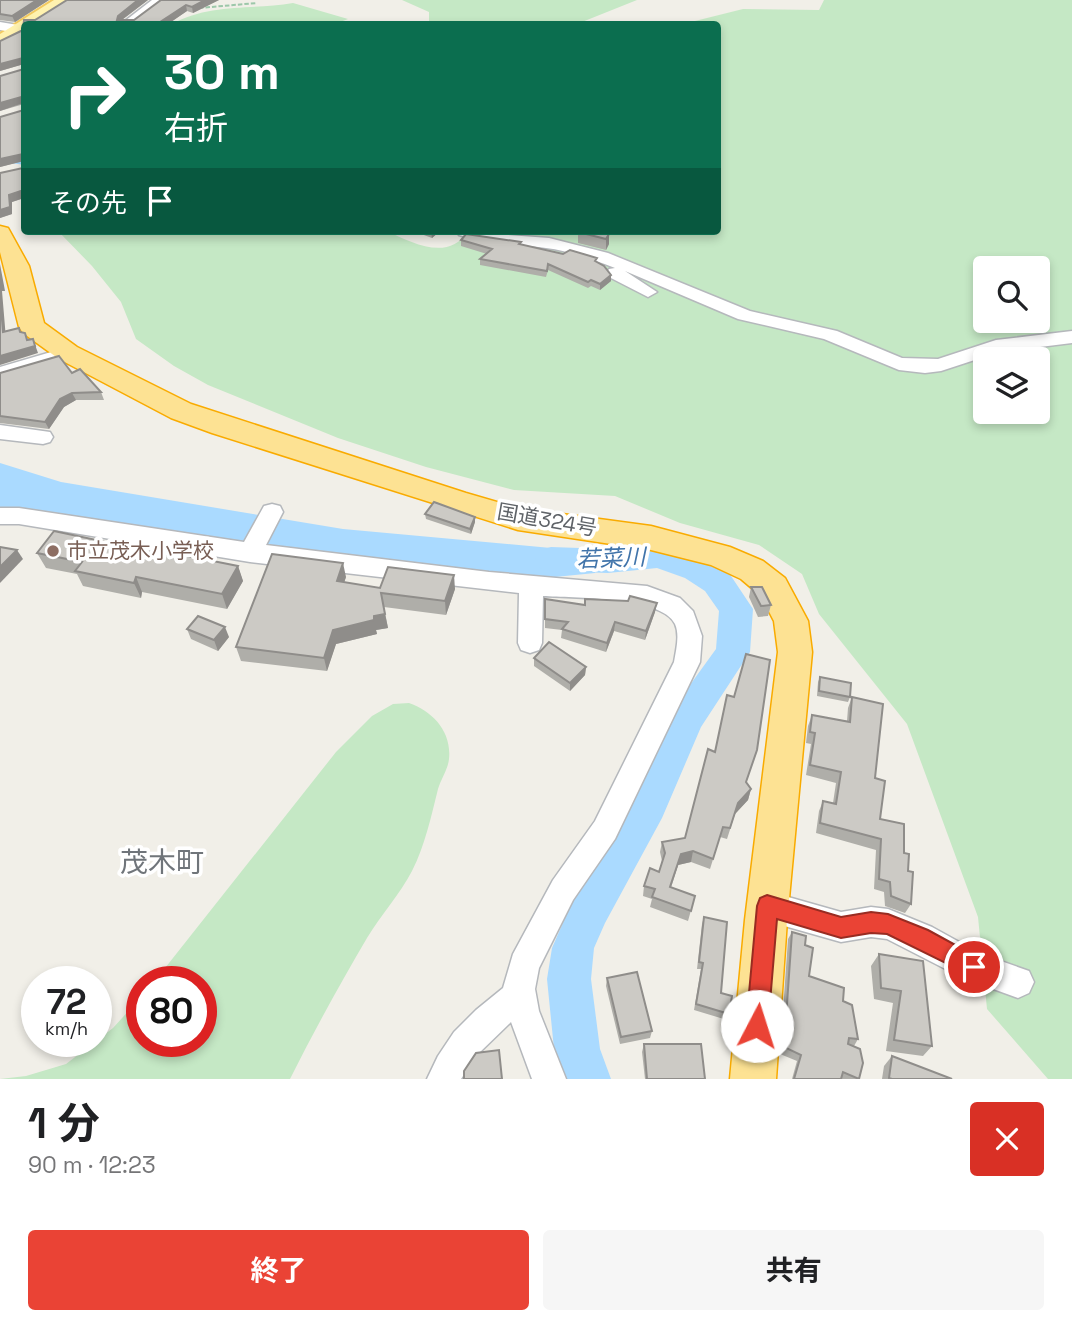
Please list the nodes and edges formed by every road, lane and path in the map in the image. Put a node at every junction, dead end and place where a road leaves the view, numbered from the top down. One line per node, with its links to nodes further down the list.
1 (65, 0): 5 (main road)
2 (160, 0): 6 (street)
3 (257, 3): 4 (path)
4 (196, 8)
5 (32, 21)
6 (131, 21)
7 (0, 26): 8 (street)
8 (21, 27)
9 (21, 28): 10 (main road)
10 (0, 41)
11 (0, 233): 16 (highway, 国道324号)
12 (478, 235): 14 (street)
13 (482, 235): 15 (street)
14 (648, 292)
15 (1072, 337)
16 (68, 353): 17 (street); 25 (highway, 国道324号)
17 (0, 374)
18 (0, 432): 19 (street)
19 (43, 437)
20 (272, 512): 22 (street)
21 (0, 516): 22 (street)
22 (251, 550): 23 (street)
23 (531, 586): 24 (street); 27 (street)
24 (530, 643)
25 (767, 906): 26 (street); 30 (highway, 国道324号)
26 (1018, 982)
27 (521, 995): 28 (street); 29 (street)
28 (444, 1079)
29 (549, 1079)
30 (753, 1079)

